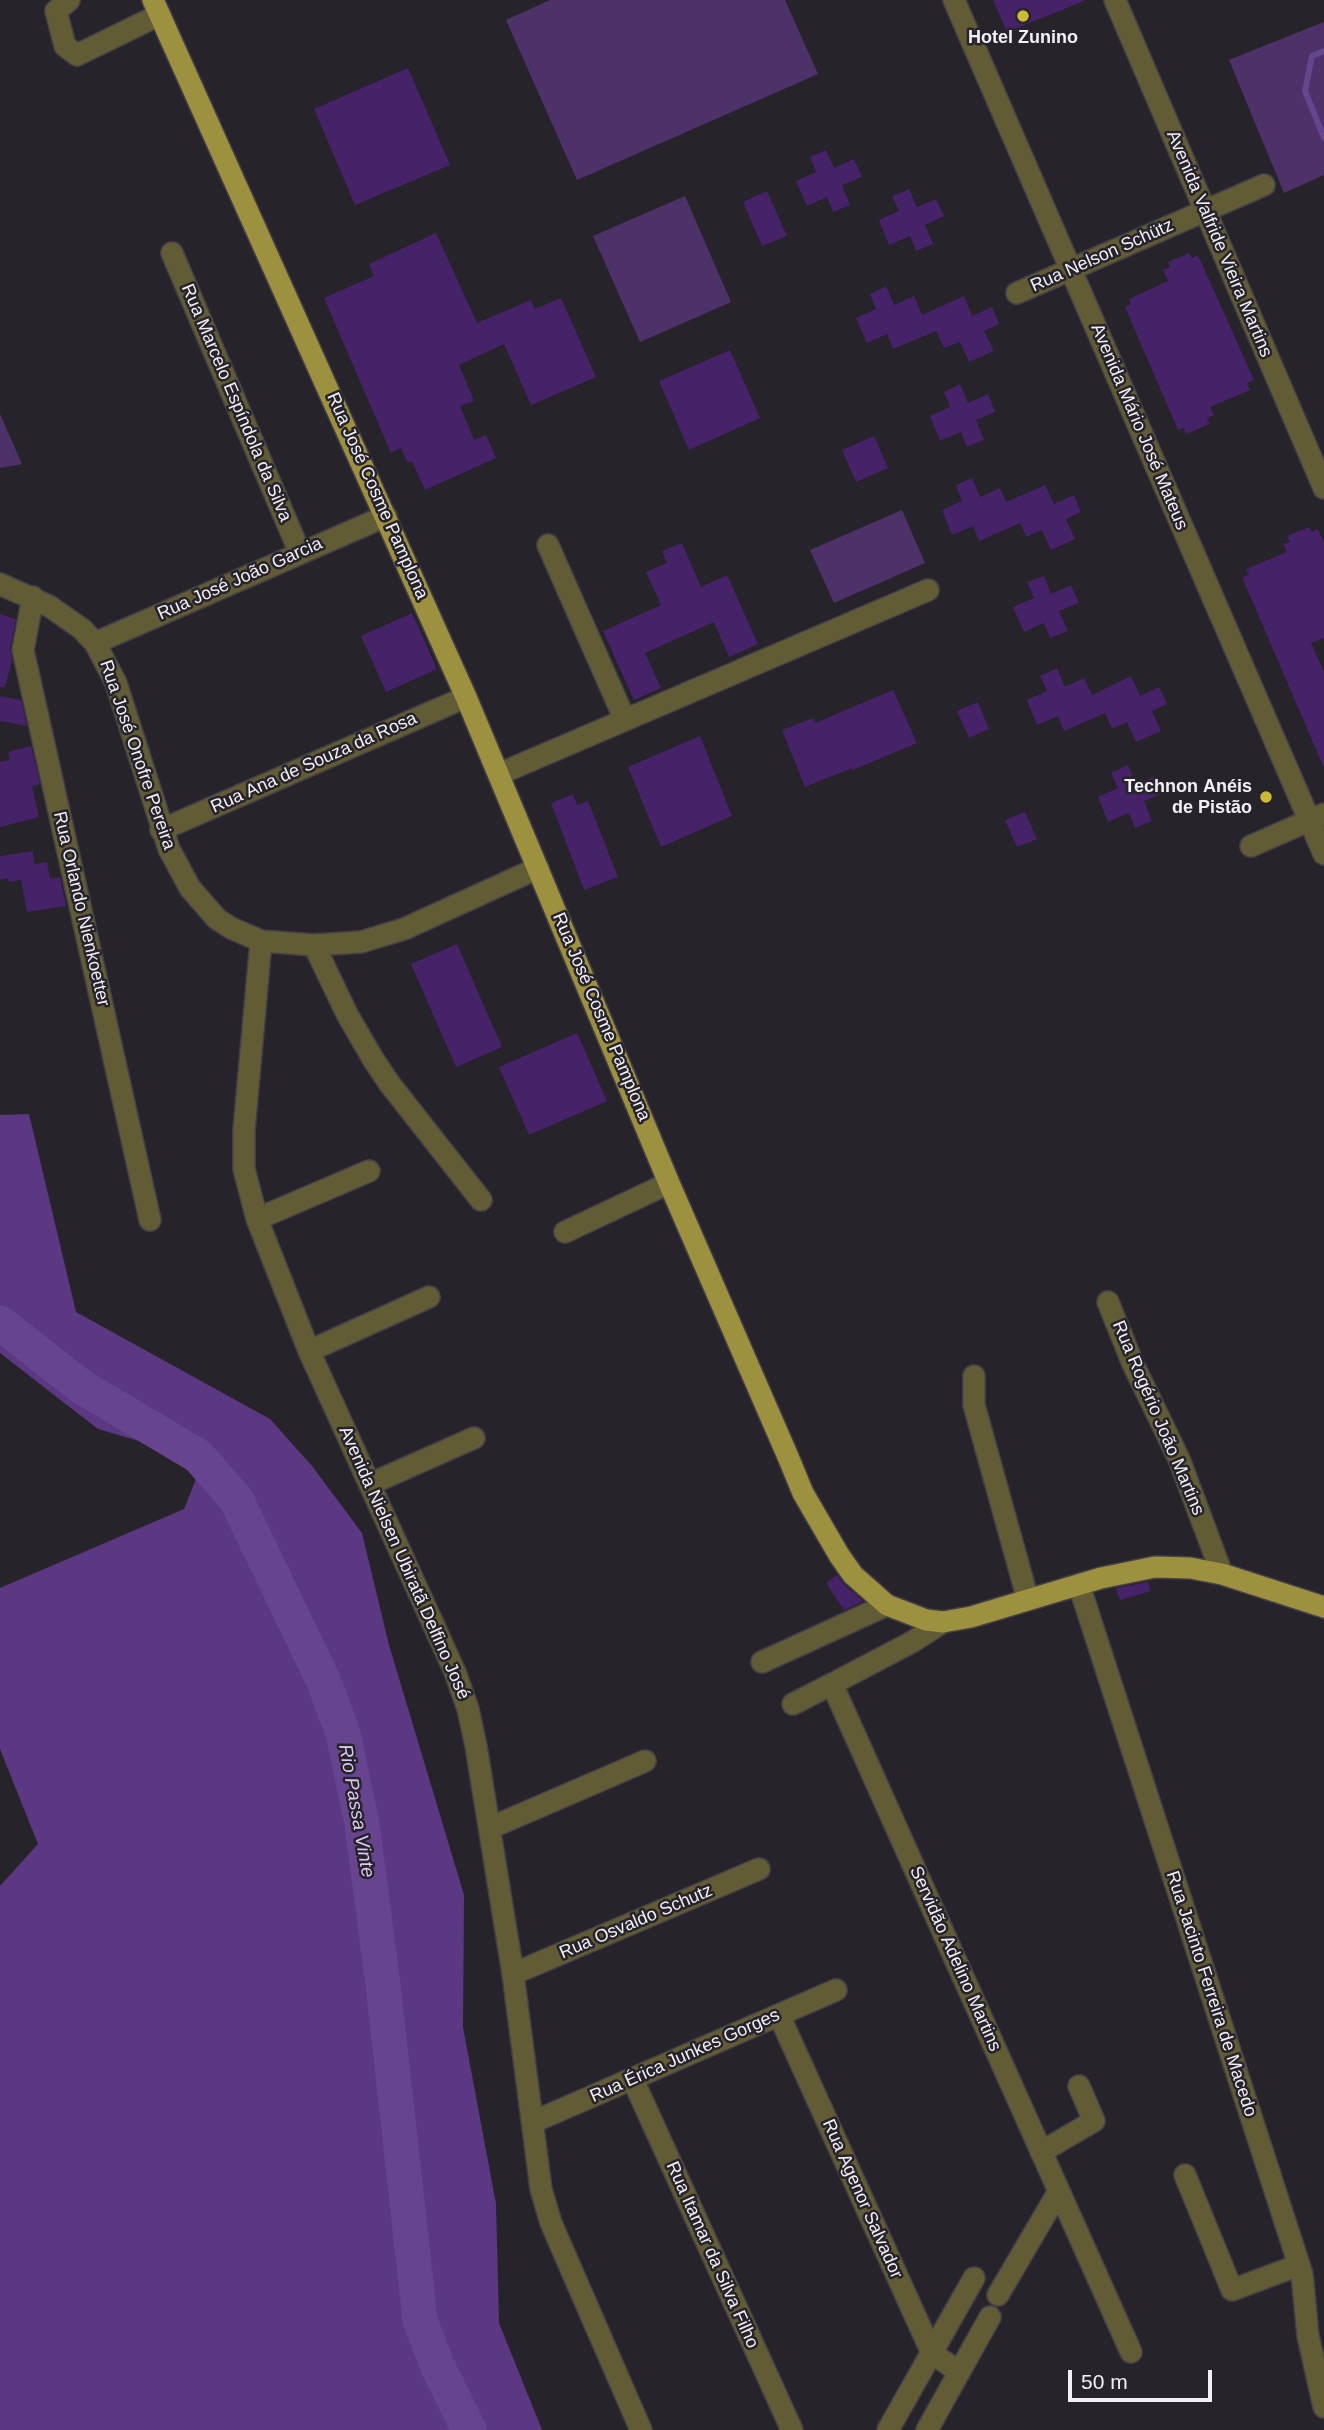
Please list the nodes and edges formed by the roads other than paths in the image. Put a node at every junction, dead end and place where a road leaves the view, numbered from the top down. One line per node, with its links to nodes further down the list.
1 (69, 0): 4 (street)
2 (954, 0): 8 (street, Avenida Mário José Mateus)
3 (1115, 0): 6 (street, Avenida Valfride Vieira Martins)
4 (156, 7): 11 (main road, Rua José Cosme Pamplona)
5 (1264, 186): 6 (street, Rua Nelson Schütz)
6 (1205, 211): 8 (street, Rua Nelson Schütz); 10 (street, Avenida Valfride Vieira Martins)
7 (172, 253): 13 (street, Rua Marcelo Espíndola da Silva)
8 (1070, 270): 9 (street, Rua Nelson Schütz); 21 (street, Avenida Mário José Mateus)
9 (1017, 293)
10 (1324, 488)
11 (386, 516): 13 (street, Rua José João Garcia); 18 (main road, Rua José Cosme Pamplona)
12 (548, 545): 19 (street)
13 (300, 553): 17 (street, Rua José João Garcia)
14 (0, 584): 16 (street, Rua José Onofre Pereira)
15 (928, 590): 19 (street)
16 (33, 597): 17 (street, Rua José Onofre Pereira); 32 (street, Rua Orlando Nienkoetter)
17 (95, 643): 22 (street, Rua José Onofre Pereira)
18 (466, 697): 20 (main road, Rua José Cosme Pamplona); 22 (street, Rua Ana de Souza da Rosa)
19 (625, 720): 20 (street)
20 (499, 774): 25 (main road, Rua José Cosme Pamplona)
21 (1317, 817): 23 (street); 24 (street, Avenida Mário José Mateus)
22 (161, 830): 26 (street, Rua José Onofre Pereira)
23 (1251, 846)
24 (1324, 854)
25 (538, 868): 27 (street, Rua José Onofre Pereira); 29 (main road, Rua José Cosme Pamplona)
26 (261, 941): 27 (street, Rua José Onofre Pereira); 31 (street, Avenida Nielsen Ubiratã Delfino José)
27 (314, 945): 30 (street)
28 (369, 1171): 31 (street)
29 (670, 1183): 33 (street); 43 (main road, Rua José Cosme Pamplona)
30 (481, 1200)
31 (257, 1219): 36 (street, Avenida Nielsen Ubiratã Delfino José)
32 (150, 1220)
33 (565, 1232)
34 (429, 1297): 36 (street)
35 (1108, 1302): 40 (street, Rua Rogério João Martins)
36 (309, 1351): 39 (street, Avenida Nielsen Ubiratã Delfino José)
37 (974, 1376): 42 (street)
38 (474, 1438): 39 (street)
39 (370, 1484): 50 (street, Avenida Nielsen Ubiratã Delfino José)
40 (1222, 1574): 41 (main road, Rua José Cosme Pamplona); 44 (main road, Rua José Cosme Pamplona)
41 (1079, 1584): 42 (main road, Rua José Cosme Pamplona); 61 (street, Rua Jacinto Ferreira de Macedo)
42 (1028, 1600): 45 (main road, Rua José Cosme Pamplona)
43 (887, 1605): 45 (main road, Rua José Cosme Pamplona); 46 (street)
44 (1324, 1607)
45 (943, 1622): 47 (street)
46 (762, 1662)
47 (832, 1684): 48 (street); 58 (street, Servidão Adelino Martins)
48 (793, 1704)
49 (645, 1761): 50 (street)
50 (490, 1828): 52 (street, Avenida Nielsen Ubiratã Delfino José)
51 (758, 1869): 52 (street, Rua Osvaldo Schutz)
52 (513, 1974): 57 (street, Avenida Nielsen Ubiratã Delfino José)
53 (836, 1990): 54 (street, Rua Érica Junkes Gorges)
54 (779, 2015): 55 (street, Rua Érica Junkes Gorges); 66 (street, Rua Agenor Salvador)
55 (633, 2080): 57 (street, Rua Érica Junkes Gorges); 70 (street, Rua Itamar da Silva Filho)
56 (1079, 2086): 58 (street)
57 (533, 2122): 69 (street, Avenida Nielsen Ubiratã Delfino José)
58 (1041, 2151): 60 (street, Servidão Adelino Martins)
59 (1185, 2175): 61 (street)
60 (1059, 2190): 63 (street); 65 (street, Servidão Adelino Martins)
61 (1299, 2265): 68 (street, Rua Jacinto Ferreira de Macedo)
62 (974, 2278): 66 (street)
63 (998, 2295)
64 (990, 2317): 67 (street)
65 (1131, 2351)
66 (932, 2353): 67 (street); 71 (street)
67 (959, 2372): 72 (street)
68 (1324, 2407)
69 (641, 2430)
70 (792, 2430)
71 (888, 2430)
72 (927, 2430)

